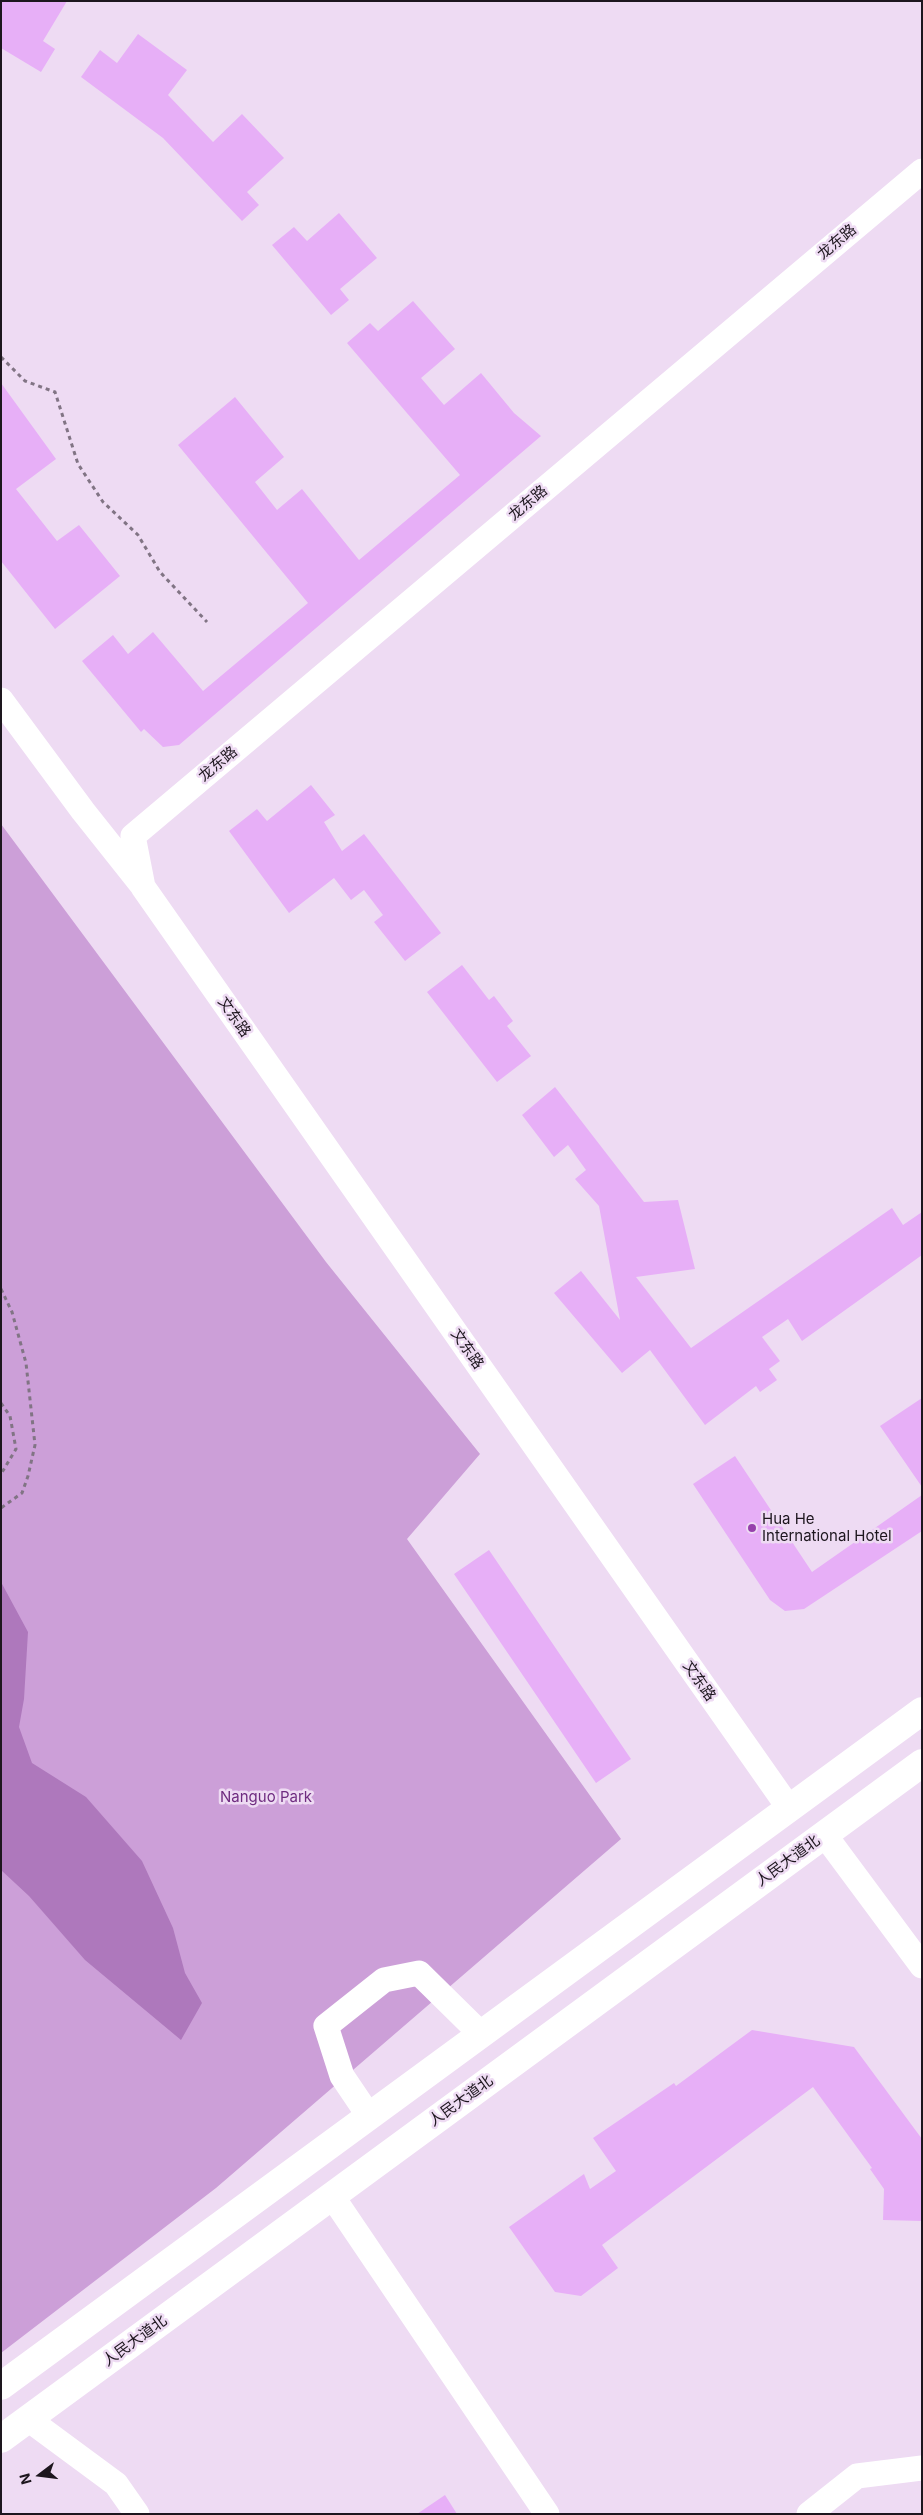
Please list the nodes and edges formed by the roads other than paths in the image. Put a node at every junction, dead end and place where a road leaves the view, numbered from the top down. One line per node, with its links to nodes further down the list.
1 (922, 171): 3 (street, 龙东路)
2 (1, 700): 4 (street, 文东路)
3 (134, 836): 4 (street, 文东路)
4 (145, 890): 7 (street, 文东路)
5 (922, 1710): 7 (main road)
6 (922, 1763): 8 (main road, 人民大道北)
7 (788, 1808): 10 (main road)
8 (824, 1834): 9 (street); 12 (main road, 人民大道北)
9 (922, 1966)
10 (481, 2034): 11 (main road); 11 (street)
11 (368, 2116): 13 (main road)
12 (332, 2196): 14 (main road, 人民大道北); 18 (street)
13 (1, 2386)
14 (28, 2419): 15 (main road, 人民大道北); 17 (street)
15 (1, 2439)
16 (922, 2468): 19 (street)
17 (137, 2514)
18 (548, 2514)
19 (809, 2514)

